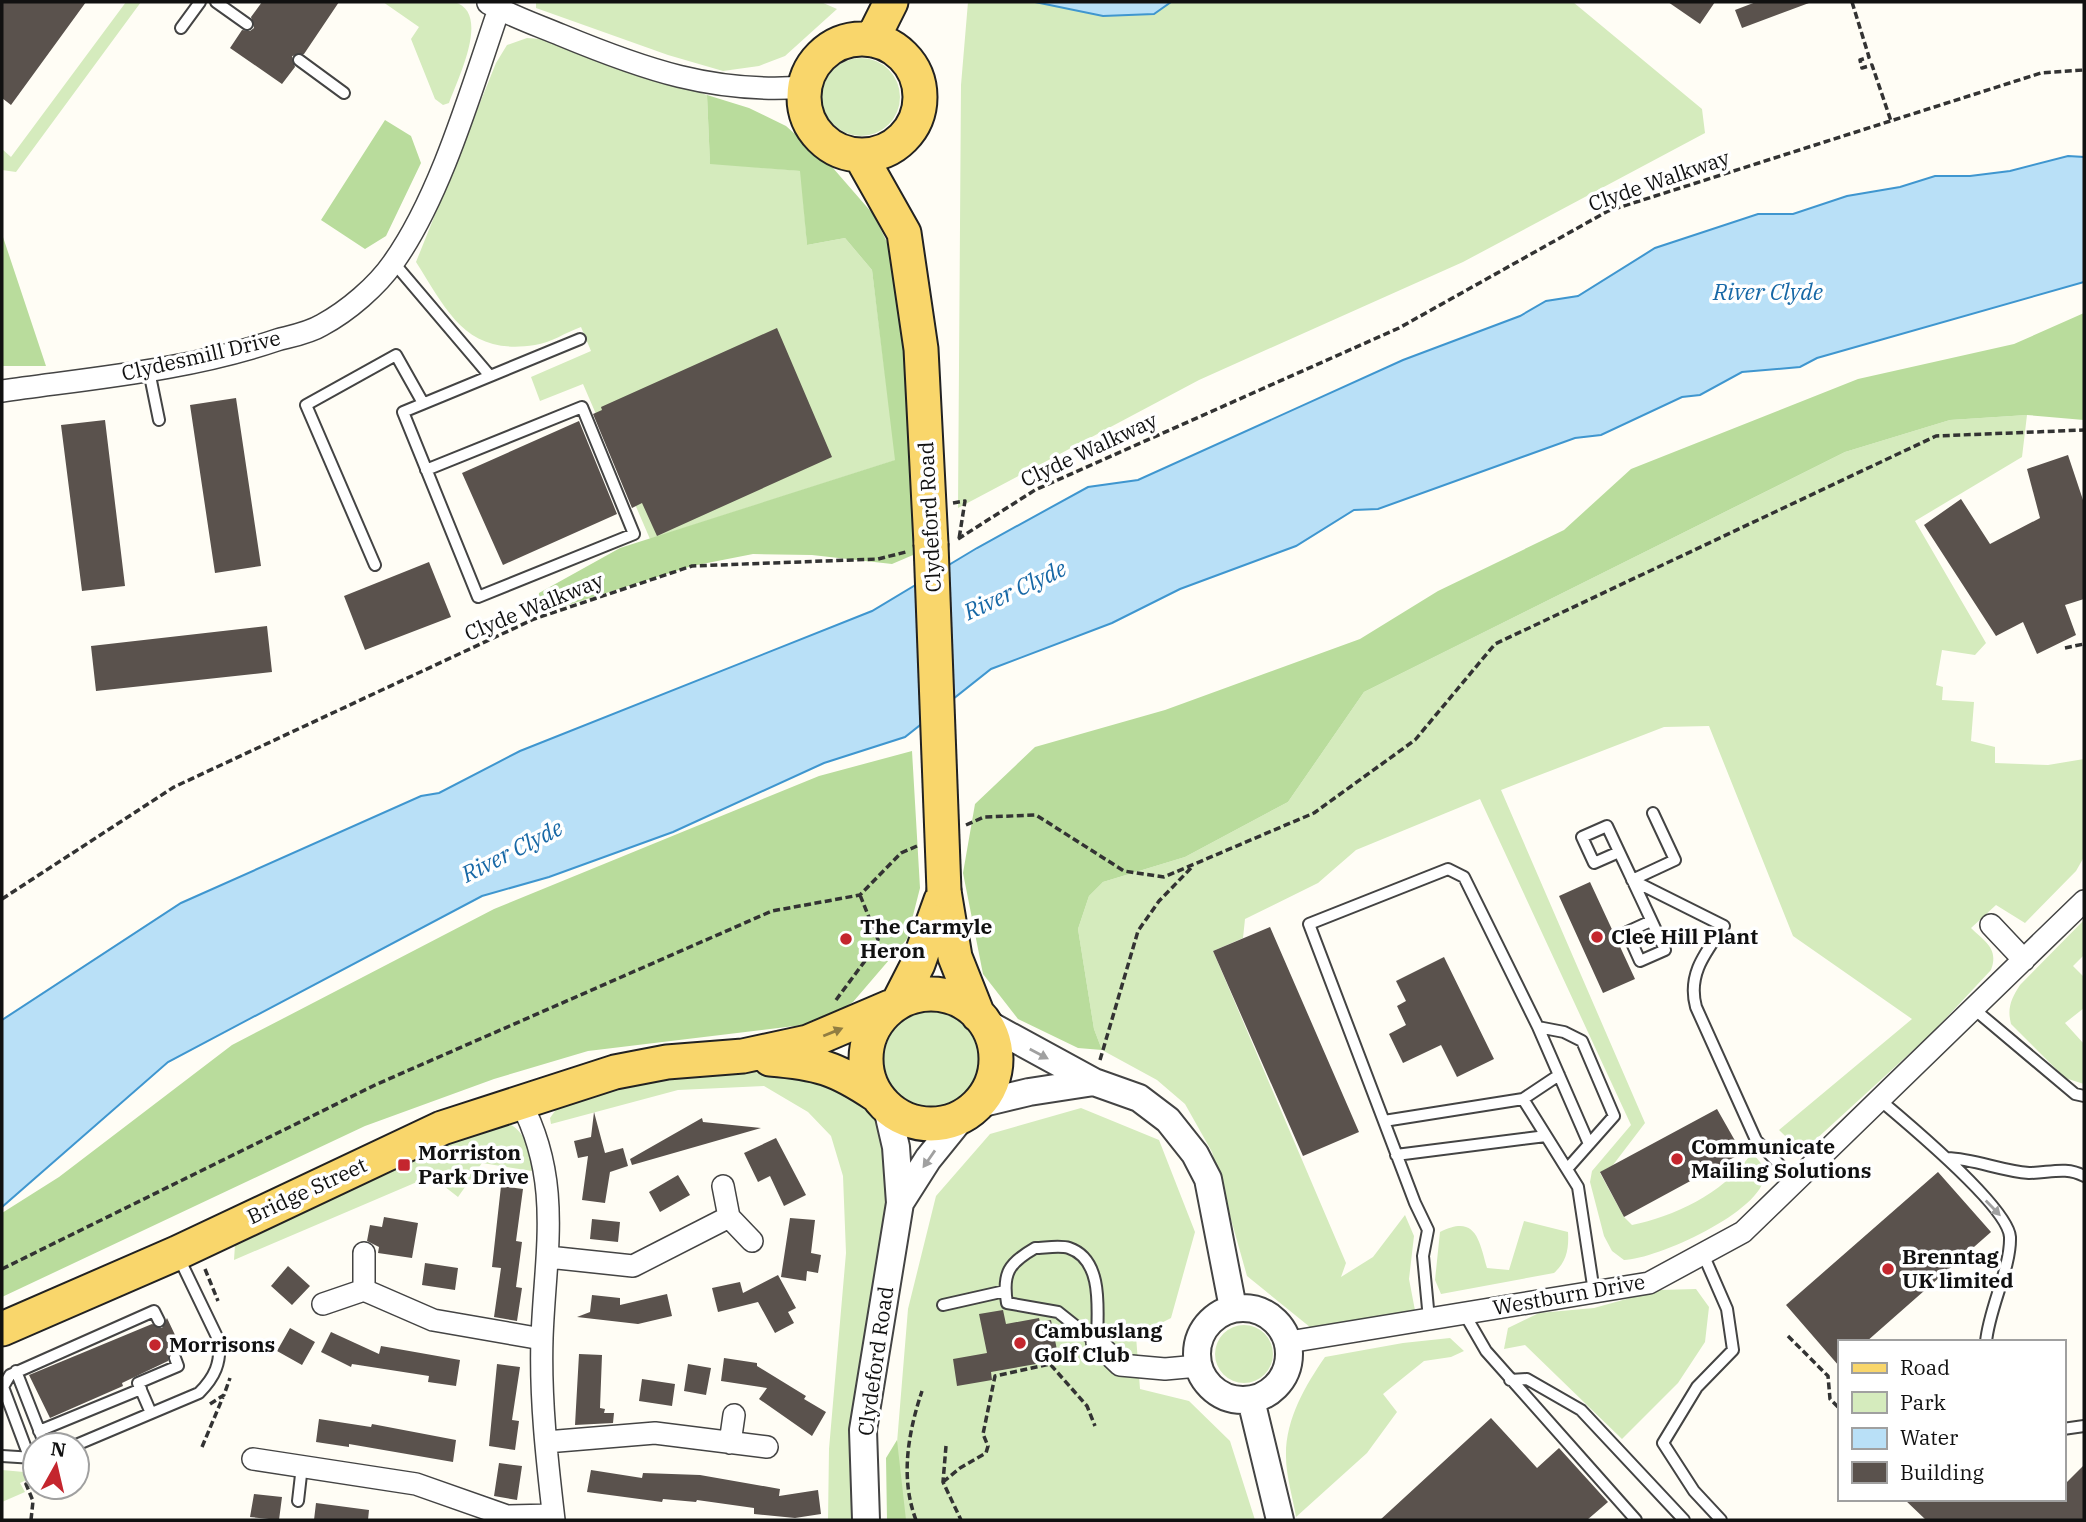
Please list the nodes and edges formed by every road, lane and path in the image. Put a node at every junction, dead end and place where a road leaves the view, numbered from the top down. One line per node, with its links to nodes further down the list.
1 (200, 2): 7 (lane)
2 (216, 2): 6 (lane)
3 (891, 2): 8 (main road)
4 (1852, 2): 13 (path)
5 (496, 4): 11 (street); 15 (street, Clydesmill Drive)
6 (247, 24)
7 (181, 28)
8 (872, 40): 11 (main road); 14 (main road)
9 (299, 60): 12 (lane)
10 (2084, 70): 13 (path, Clyde Walkway)
11 (804, 87): 14 (main road)
12 (344, 93)
13 (1891, 121): 24 (path, Clyde Walkway)
14 (860, 155): 24 (main road, Clydeford Road)
15 (394, 262): 17 (street, Clydesmill Drive); 18 (lane)
16 (580, 339): 18 (lane)
17 (149, 371): 19 (street, Clydesmill Drive); 21 (lane)
18 (490, 376): 20 (lane)
19 (2, 391)
20 (423, 403): 23 (lane); 25 (lane)
21 (159, 420)
22 (2084, 430): 32 (path)
23 (426, 470): 23 (lane)
24 (931, 545): 34 (main road, Clydeford Road, bridge); 36 (path, Clyde Walkway)
25 (375, 565)
26 (2084, 644): 27 (path)
27 (2065, 648)
28 (1653, 813): 33 (lane)
29 (960, 827): 32 (path)
30 (925, 842): 35 (path)
31 (1619, 852): 33 (lane)
32 (1196, 863): 48 (path)
33 (1632, 880): 38 (lane); 62 (lane)
34 (944, 891): 41 (main road, Clydeford Road); 44 (main road, Clydeford Road)
35 (860, 895): 42 (path); 71 (path)
36 (2, 899)
37 (2084, 901): 40 (street, Westburn Drive)
38 (1651, 921)
39 (1991, 925): 40 (street)
40 (2024, 960): 43 (street, Westburn Drive)
41 (894, 1005): 44 (main road); 46 (main road, Bridge Street, one-way to 41); 52 (main road)
42 (827, 1006)
43 (1975, 1009): 49 (lane); 53 (street, Westburn Drive)
44 (982, 1019): 48 (street, one-way to 48); 54 (main road)
45 (1538, 1027): 47 (lane); 55 (lane); 57 (lane)
46 (743, 1056): 51 (main road, Bridge Street); 52 (main road, Bridge Street)
47 (1559, 1075): 50 (lane); 57 (lane)
48 (1094, 1082): 54 (street); 77 (street)
49 (2084, 1096)
50 (1523, 1099): 55 (lane); 56 (lane)
51 (520, 1101): 67 (main road, Bridge Street); 70 (street)
52 (882, 1101): 54 (main road); 64 (street, Clydeford Road)
53 (1881, 1101): 59 (lane); 62 (street, Westburn Drive)
54 (970, 1111): 64 (street, Clydeford Road, one-way to 64)
55 (1384, 1121): 58 (lane)
56 (1546, 1136): 58 (lane); 60 (lane)
57 (1589, 1144): 60 (lane)
58 (1396, 1155): 79 (lane)
59 (1947, 1158): 61 (lane); 84 (lane, one-way to 84)
60 (1567, 1169): 74 (lane)
61 (2084, 1176)
62 (1796, 1182): 69 (street, Westburn Drive)
63 (723, 1186): 65 (street)
64 (901, 1203): 124 (street, Clydeford Road)
65 (729, 1217): 66 (street); 70 (street)
66 (752, 1241)
67 (177, 1253): 81 (main road, Bridge Street); 101 (lane)
68 (364, 1253): 72 (street)
69 (1703, 1254): 74 (street, Westburn Drive); 130 (lane)
70 (548, 1257): 83 (street)
71 (2, 1269)
72 (364, 1290): 75 (street); 83 (street)
73 (1005, 1291): 76 (lane); 86 (lane); 86 (lane)
74 (1594, 1292): 78 (street, Westburn Drive)
75 (323, 1304)
76 (943, 1305)
77 (1233, 1308): 85 (street); 88 (street)
78 (1464, 1313): 79 (street, Westburn Drive); 90 (lane)
79 (1429, 1319): 85 (street, Westburn Drive)
80 (159, 1321): 89 (lane)
81 (2, 1329)
82 (1788, 1336): 99 (path)
83 (542, 1339): 110 (street)
84 (1986, 1340)
85 (1289, 1342): 97 (street)
86 (1097, 1343): 88 (street)
87 (175, 1358): 91 (lane)
88 (1198, 1366): 97 (street)
89 (16, 1371): 94 (lane); 95 (lane)
90 (1510, 1380): 128 (lane); 129 (lane)
91 (138, 1383): 101 (lane); 107 (lane)
92 (36, 1388): 95 (lane)
93 (922, 1391): 125 (path)
94 (3, 1393): 108 (lane)
95 (25, 1394): 100 (lane)
96 (224, 1395): 113 (path)
97 (1251, 1400): 127 (street)
98 (44, 1407): 100 (lane)
99 (1838, 1407)
100 (32, 1413): 106 (lane)
101 (151, 1413): 109 (lane)
102 (734, 1415): 111 (street)
103 (1094, 1426): 119 (path)
104 (2084, 1426): 105 (lane)
105 (2065, 1429)
106 (39, 1431)
107 (41, 1431)
108 (21, 1434)
109 (91, 1439)
110 (546, 1442): 111 (street); 122 (street)
111 (730, 1443): 114 (street)
112 (946, 1446): 119 (path)
113 (202, 1447)
114 (767, 1447)
115 (2, 1456): 116 (lane)
116 (21, 1458)
117 (253, 1459): 118 (street)
118 (302, 1466): 121 (lane); 122 (street)
119 (943, 1482): 126 (path)
120 (33, 1501): 123 (path)
121 (298, 1501)
122 (554, 1517)
123 (31, 1520)
124 (866, 1520)
125 (916, 1520)
126 (961, 1520)
127 (1280, 1520)
128 (1636, 1520)
129 (1684, 1520)
130 (1721, 1520)

